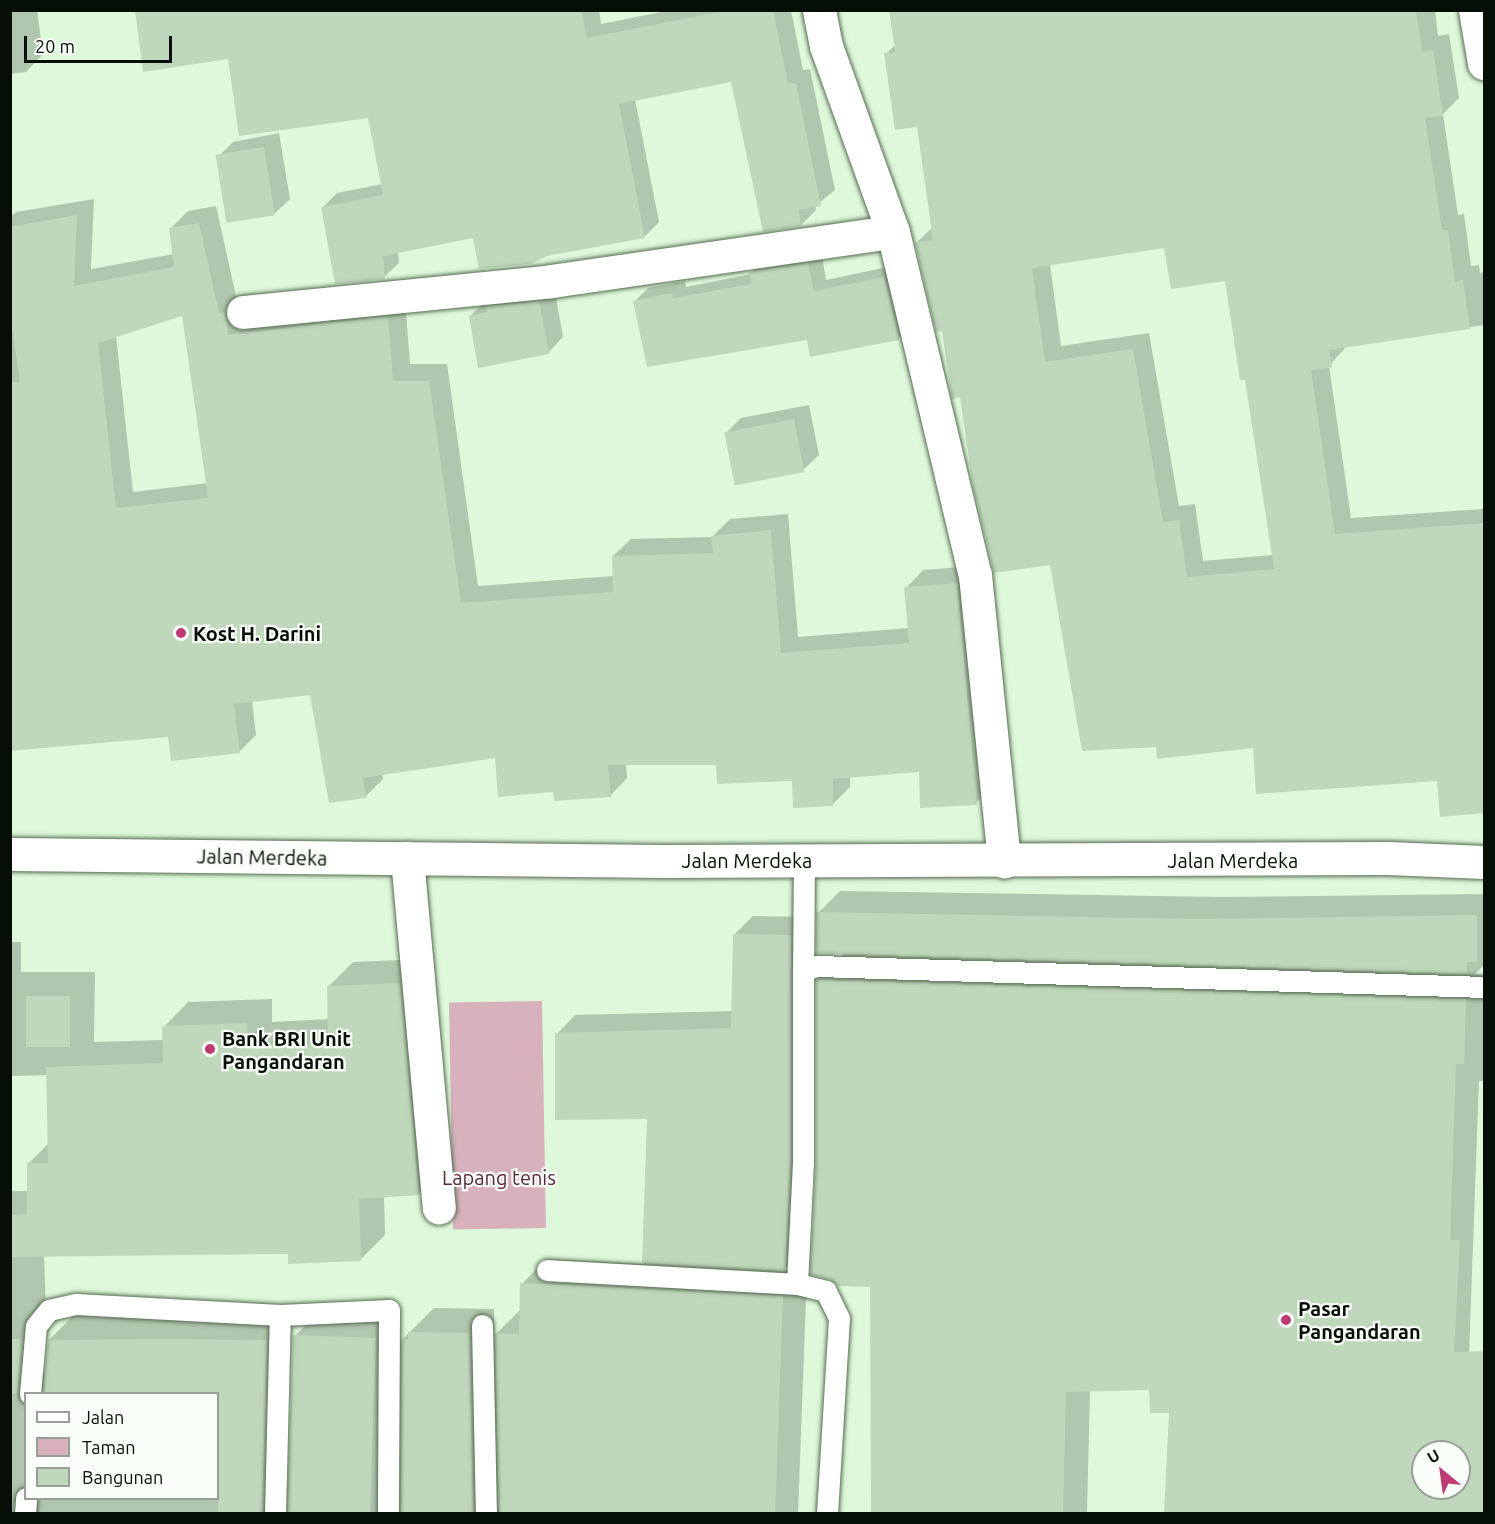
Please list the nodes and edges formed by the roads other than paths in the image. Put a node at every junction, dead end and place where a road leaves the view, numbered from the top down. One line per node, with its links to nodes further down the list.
1 (819, 10): 4 (main road)
2 (1475, 10): 3 (main road)
3 (1485, 63)
4 (892, 232): 5 (main road); 9 (main road)
5 (243, 312)
6 (10, 854): 7 (main road, Jalan Merdeka)
7 (407, 858): 8 (main road, Jalan Merdeka); 13 (main road)
8 (804, 860): 9 (main road, Jalan Merdeka); 11 (lane)
9 (1004, 861): 10 (main road, Jalan Merdeka)
10 (1485, 862)
11 (803, 976): 12 (lane); 15 (lane)
12 (1485, 987)
13 (440, 1208)
14 (548, 1270): 15 (lane)
15 (797, 1284): 22 (lane)
16 (280, 1315): 18 (lane); 19 (lane); 20 (lane)
17 (482, 1325): 21 (lane)
18 (30, 1392)
19 (275, 1514)
20 (388, 1514)
21 (486, 1514)
22 (827, 1514)

